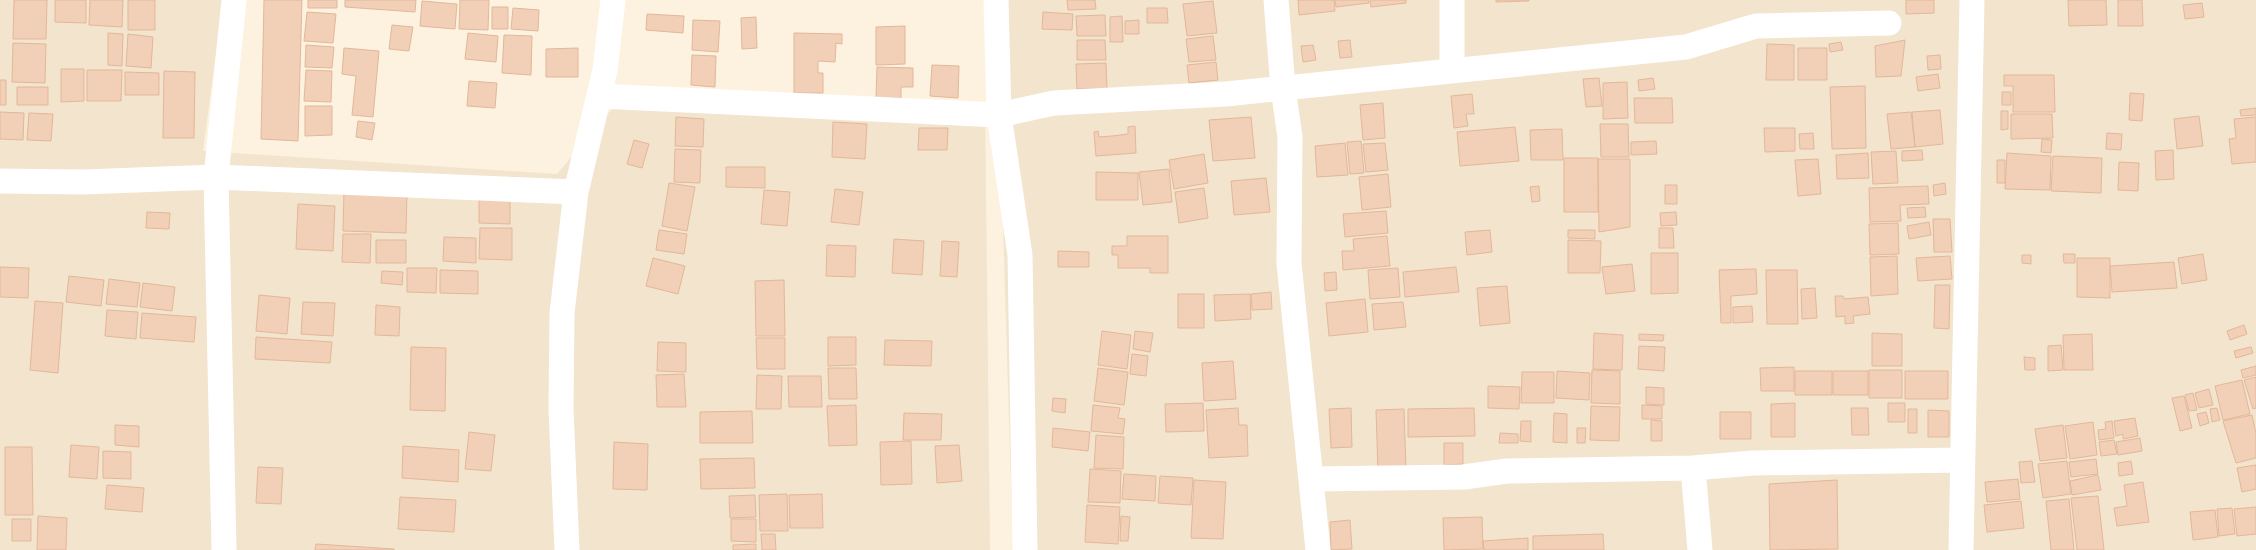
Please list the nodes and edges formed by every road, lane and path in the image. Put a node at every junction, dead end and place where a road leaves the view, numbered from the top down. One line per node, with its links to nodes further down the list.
1 (234, 0): 12 (street)
2 (613, 0): 10 (street)
3 (996, 0): 11 (street)
4 (1276, 0): 9 (street)
5 (1452, 0): 8 (street)
6 (1972, 0): 15 (street)
7 (1889, 23): 8 (street)
8 (1452, 71): 9 (street)
9 (1283, 88): 11 (street); 17 (street)
10 (599, 96): 11 (street); 14 (street)
11 (999, 115): 20 (street)
12 (216, 177): 13 (street); 14 (street); 18 (street)
13 (0, 181)
14 (576, 192): 19 (street)
15 (1962, 460): 16 (street); 23 (street)
16 (1693, 468): 17 (street); 22 (street)
17 (1312, 479): 21 (street)
18 (224, 550)
19 (567, 550)
20 (1025, 550)
21 (1318, 550)
22 (1700, 550)
23 (1961, 550)

